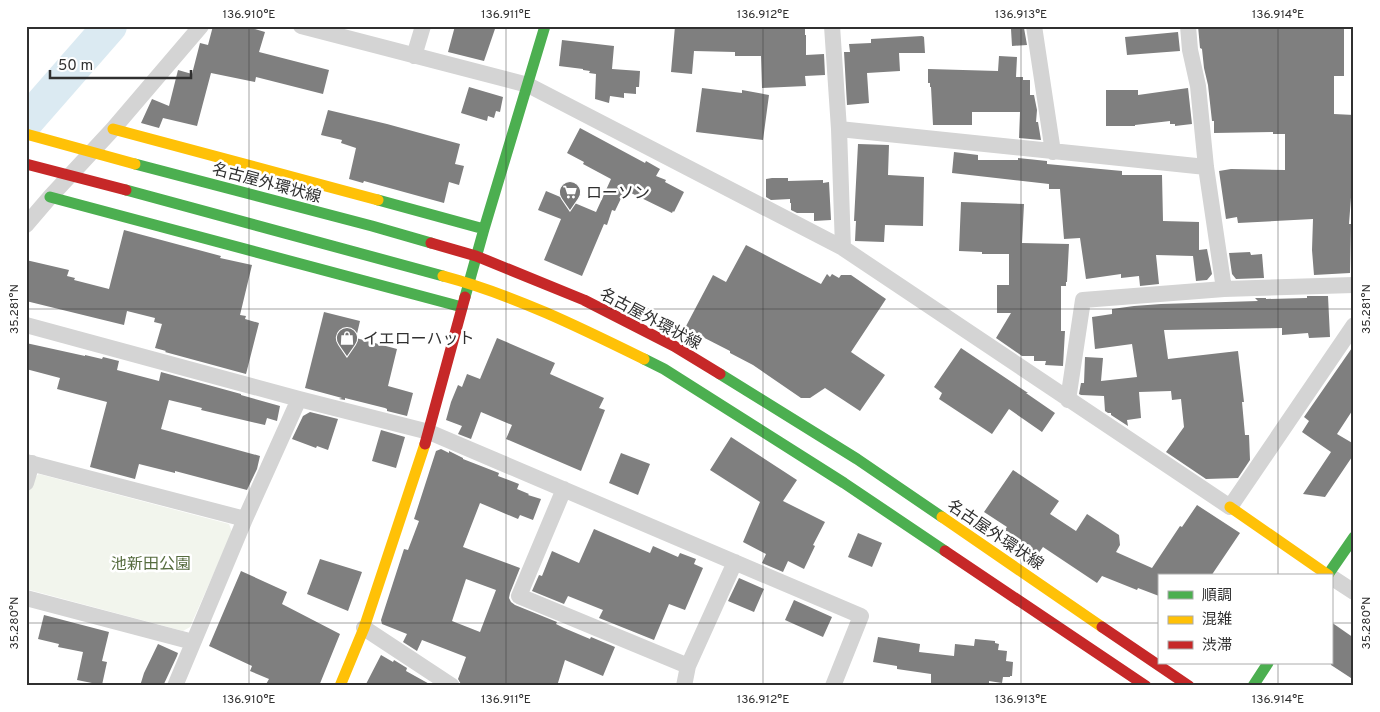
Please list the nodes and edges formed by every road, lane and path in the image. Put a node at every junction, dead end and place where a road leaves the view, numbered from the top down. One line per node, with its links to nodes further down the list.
1 (202, 26): 10 (street)
2 (300, 26): 8 (street)
3 (423, 26): 8 (street)
4 (545, 26): 9 (main road)
5 (832, 26): 11 (street)
6 (1034, 26): 13 (street)
7 (1188, 26): 15 (street)
8 (414, 56): 9 (street)
9 (528, 85): 18 (main road); 19 (street)
10 (113, 129): 16 (street); 18 (main road)
11 (839, 130): 13 (street); 19 (street)
12 (26, 134): 20 (main road, 名古屋外環状線, bridge)
13 (1053, 152): 15 (street)
14 (26, 164): 21 (main road, bridge)
15 (1206, 167): 23 (street)
16 (50, 197): 17 (street); 24 (main road)
17 (26, 225)
18 (484, 229): 20 (main road)
19 (843, 248): 28 (street)
20 (476, 256): 21 (main road); 52 (main road, 名古屋外環状線)
21 (469, 282): 24 (main road); 51 (main road)
22 (1354, 285): 23 (street)
23 (1224, 289): 28 (street)
24 (462, 307): 29 (main road)
25 (26, 325): 27 (street)
26 (1354, 325): 33 (street)
27 (299, 399): 29 (street); 34 (street)
28 (1068, 400): 33 (street)
29 (429, 432): 32 (street); 42 (main road)
30 (29, 463): 31 (street); 34 (street)
31 (26, 483)
32 (564, 489): 36 (street); 45 (street)
33 (1230, 507): 37 (main road)
34 (245, 519): 43 (street)
35 (1354, 537): 38 (main road)
36 (734, 562): 45 (street); 50 (street)
37 (1326, 574)
38 (1330, 574)
39 (1332, 578): 40 (street)
40 (1354, 592)
41 (26, 598): 43 (street)
42 (364, 628): 47 (main road); 48 (street)
43 (193, 642): 46 (street)
44 (1267, 664): 53 (main road)
45 (688, 666): 49 (street)
46 (176, 686)
47 (340, 686)
48 (452, 686)
49 (684, 686)
50 (834, 686)
51 (1146, 686)
52 (1189, 686)
53 (1253, 686)

